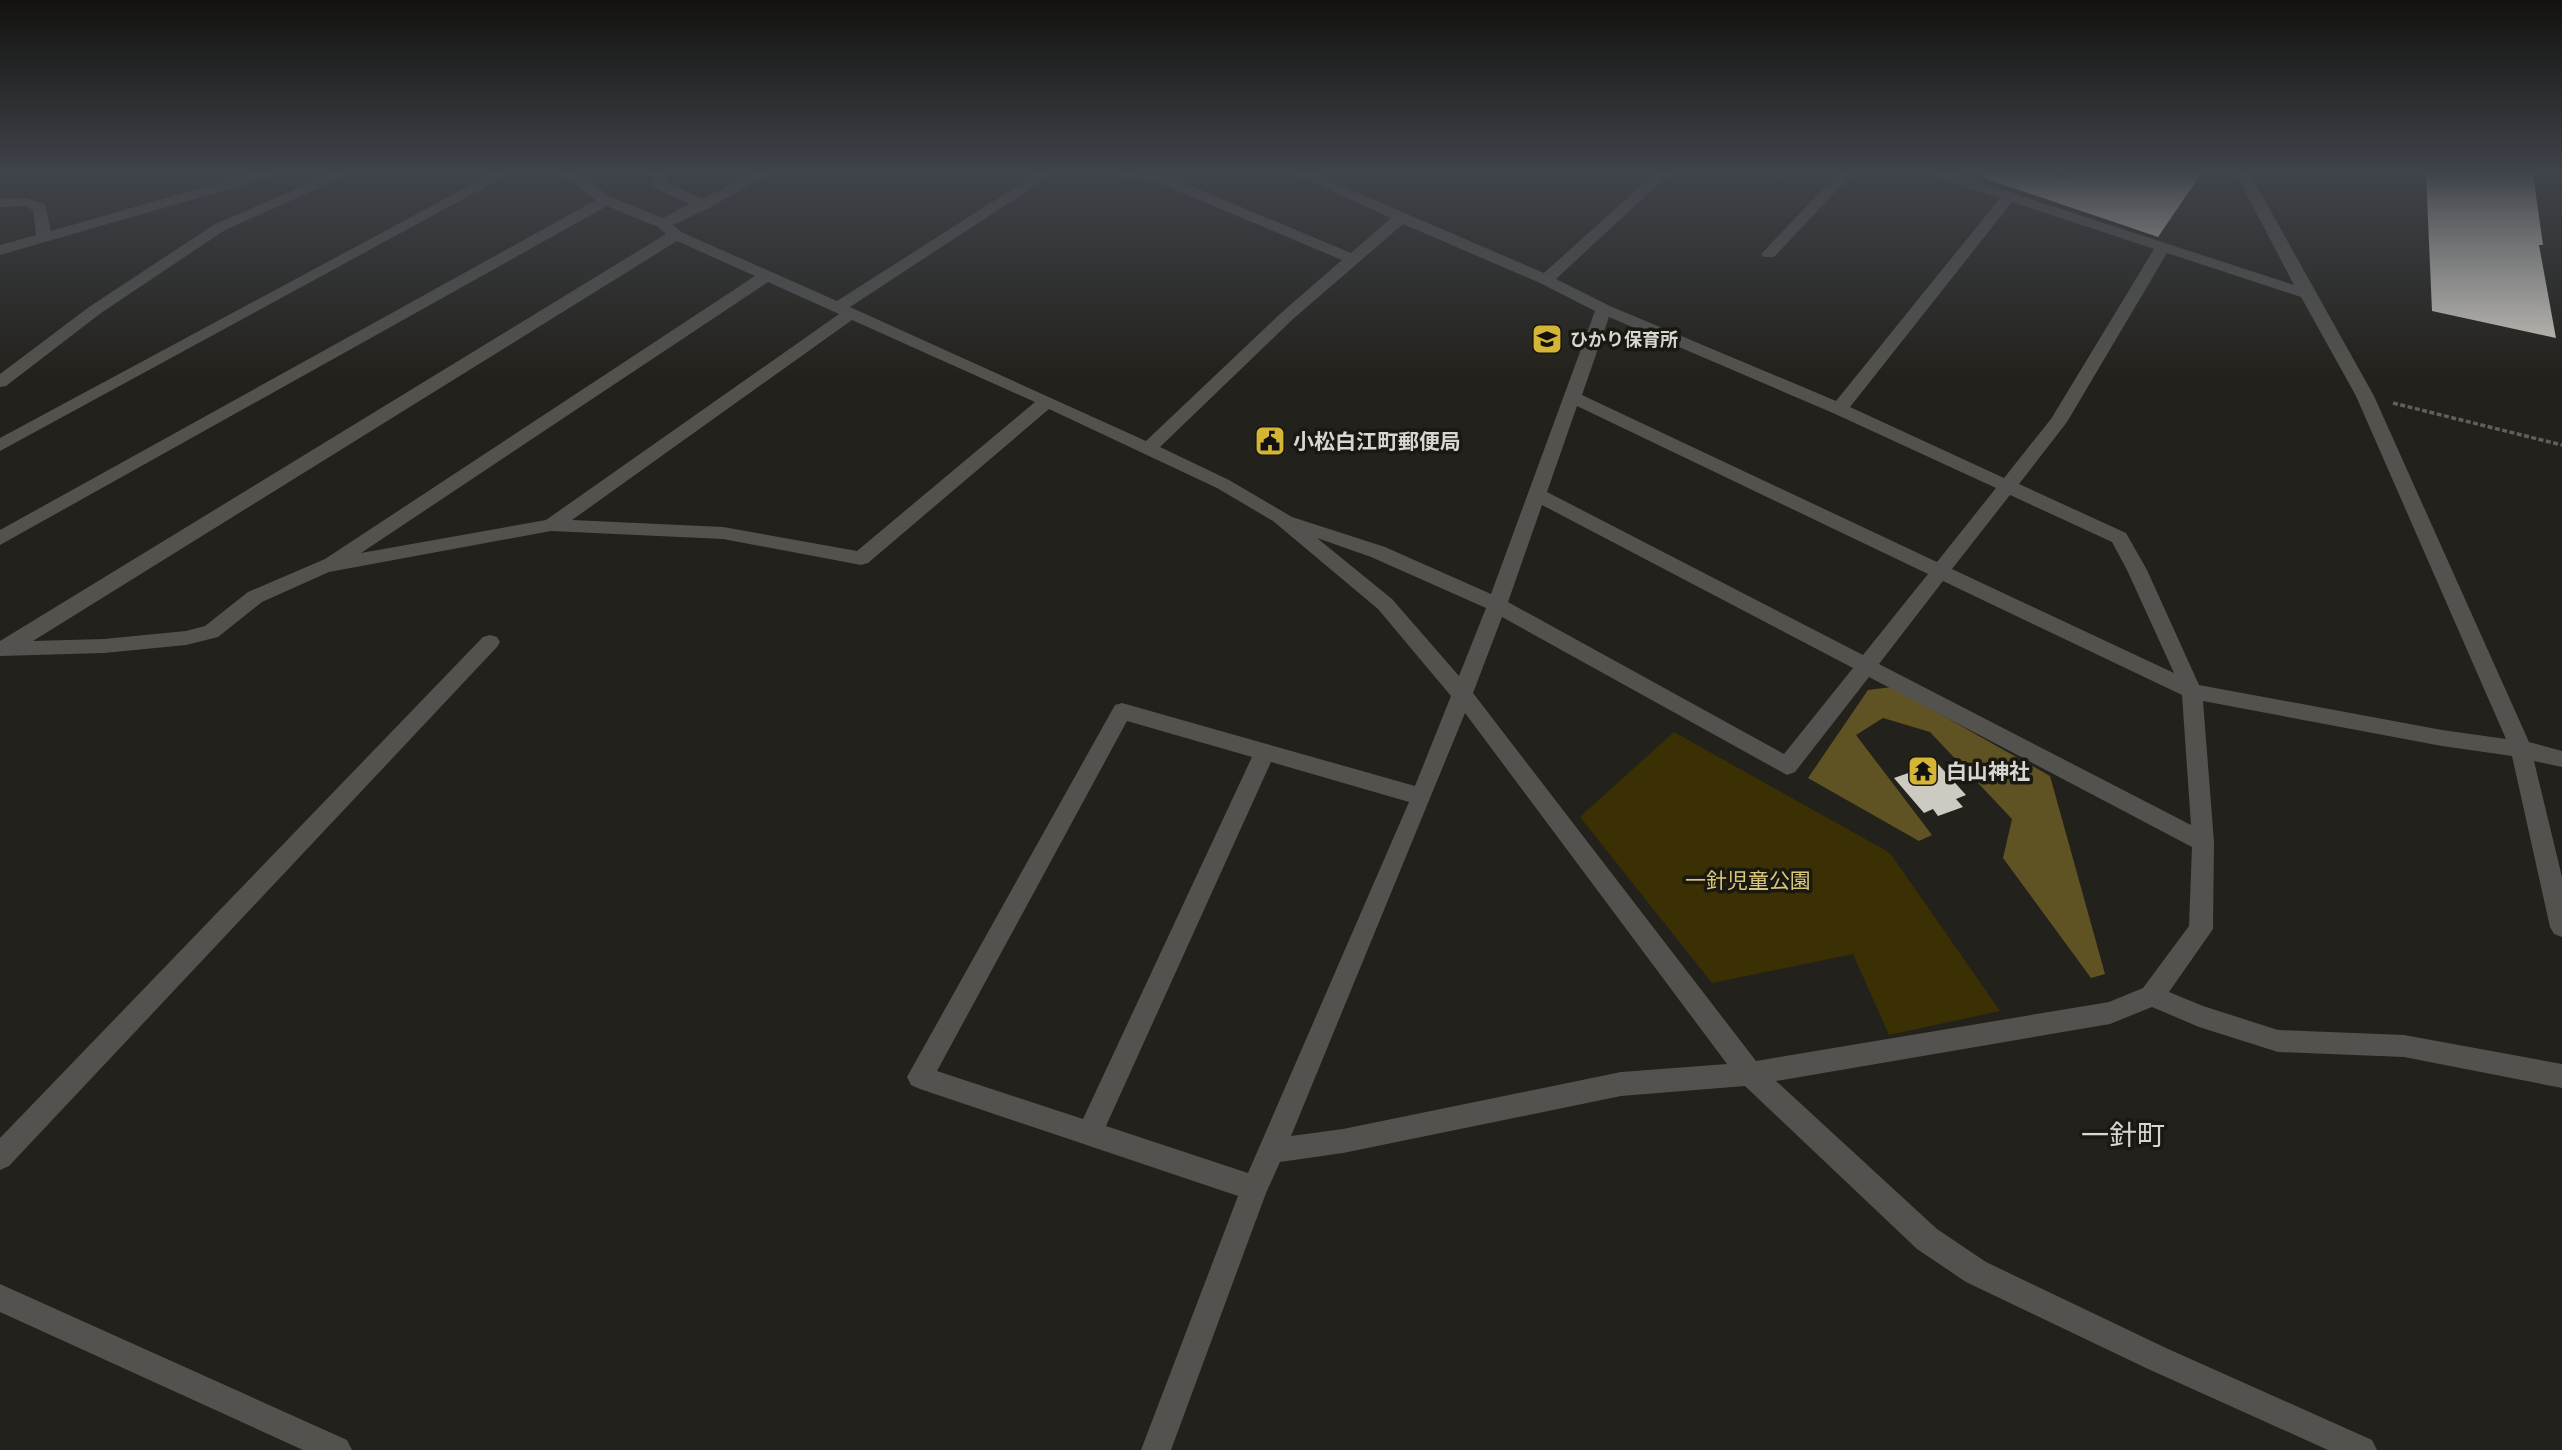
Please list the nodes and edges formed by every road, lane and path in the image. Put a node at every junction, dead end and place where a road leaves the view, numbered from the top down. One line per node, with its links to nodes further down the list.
1 (31, 242): 17 (street)
2 (199, 242): 25 (street)
3 (377, 242): 30 (street)
4 (531, 242): 37 (street)
5 (650, 242): 42 (street)
6 (694, 242): 20 (street)
7 (946, 242): 24 (street)
8 (1311, 242): 19 (street)
9 (1373, 242): 19 (street)
10 (1458, 242): 21 (street)
11 (1588, 242): 21 (street)
12 (1781, 242): 18 (street)
13 (1973, 242): 29 (street)
14 (2143, 242): 16 (street)
15 (2279, 242): 22 (street)
16 (2162, 248): 22 (street); 33 (street)
17 (0, 250)
18 (1769, 254)
19 (1352, 259): 32 (street)
20 (766, 276): 24 (street); 38 (street)
21 (1546, 280): 23 (street)
22 (2307, 294): 26 (street)
23 (1604, 309): 27 (street); 29 (street)
24 (843, 311): 28 (street); 36 (street)
25 (0, 382)
26 (2365, 396): 31 (path); 46 (street)
27 (1572, 397): 34 (street); 39 (street)
28 (1047, 401): 32 (street); 36 (street)
29 (1839, 409): 33 (street)
30 (0, 445)
31 (2562, 445)
32 (1147, 450): 35 (street)
33 (2008, 486): 39 (street); 44 (street)
34 (1537, 494): 40 (street); 43 (street)
35 (1280, 517): 40 (street); 45 (street)
36 (551, 526): 38 (street)
37 (0, 538)
38 (325, 566): 42 (street)
39 (1941, 571): 43 (street); 44 (street)
40 (1497, 605): 43 (street); 45 (street)
41 (490, 642): 57 (street)
42 (2, 649)
43 (1867, 666): 50 (street)
44 (2192, 691): 46 (street); 50 (street)
45 (1462, 694): 49 (street); 53 (street)
46 (2521, 749): 48 (street); 51 (street)
47 (1265, 751): 49 (street); 55 (street); 55 (street)
48 (2562, 760)
49 (1422, 797): 56 (street)
50 (2203, 842): 52 (street)
51 (2562, 927)
52 (2152, 996): 53 (street); 54 (street)
53 (1750, 1074): 56 (street); 62 (street)
54 (2562, 1076)
55 (1089, 1135): 58 (street)
56 (1272, 1151): 58 (street)
57 (0, 1157)
58 (1254, 1188): 61 (street)
59 (0, 1298): 60 (street)
60 (337, 1450)
61 (1156, 1450)
62 (2362, 1450)

